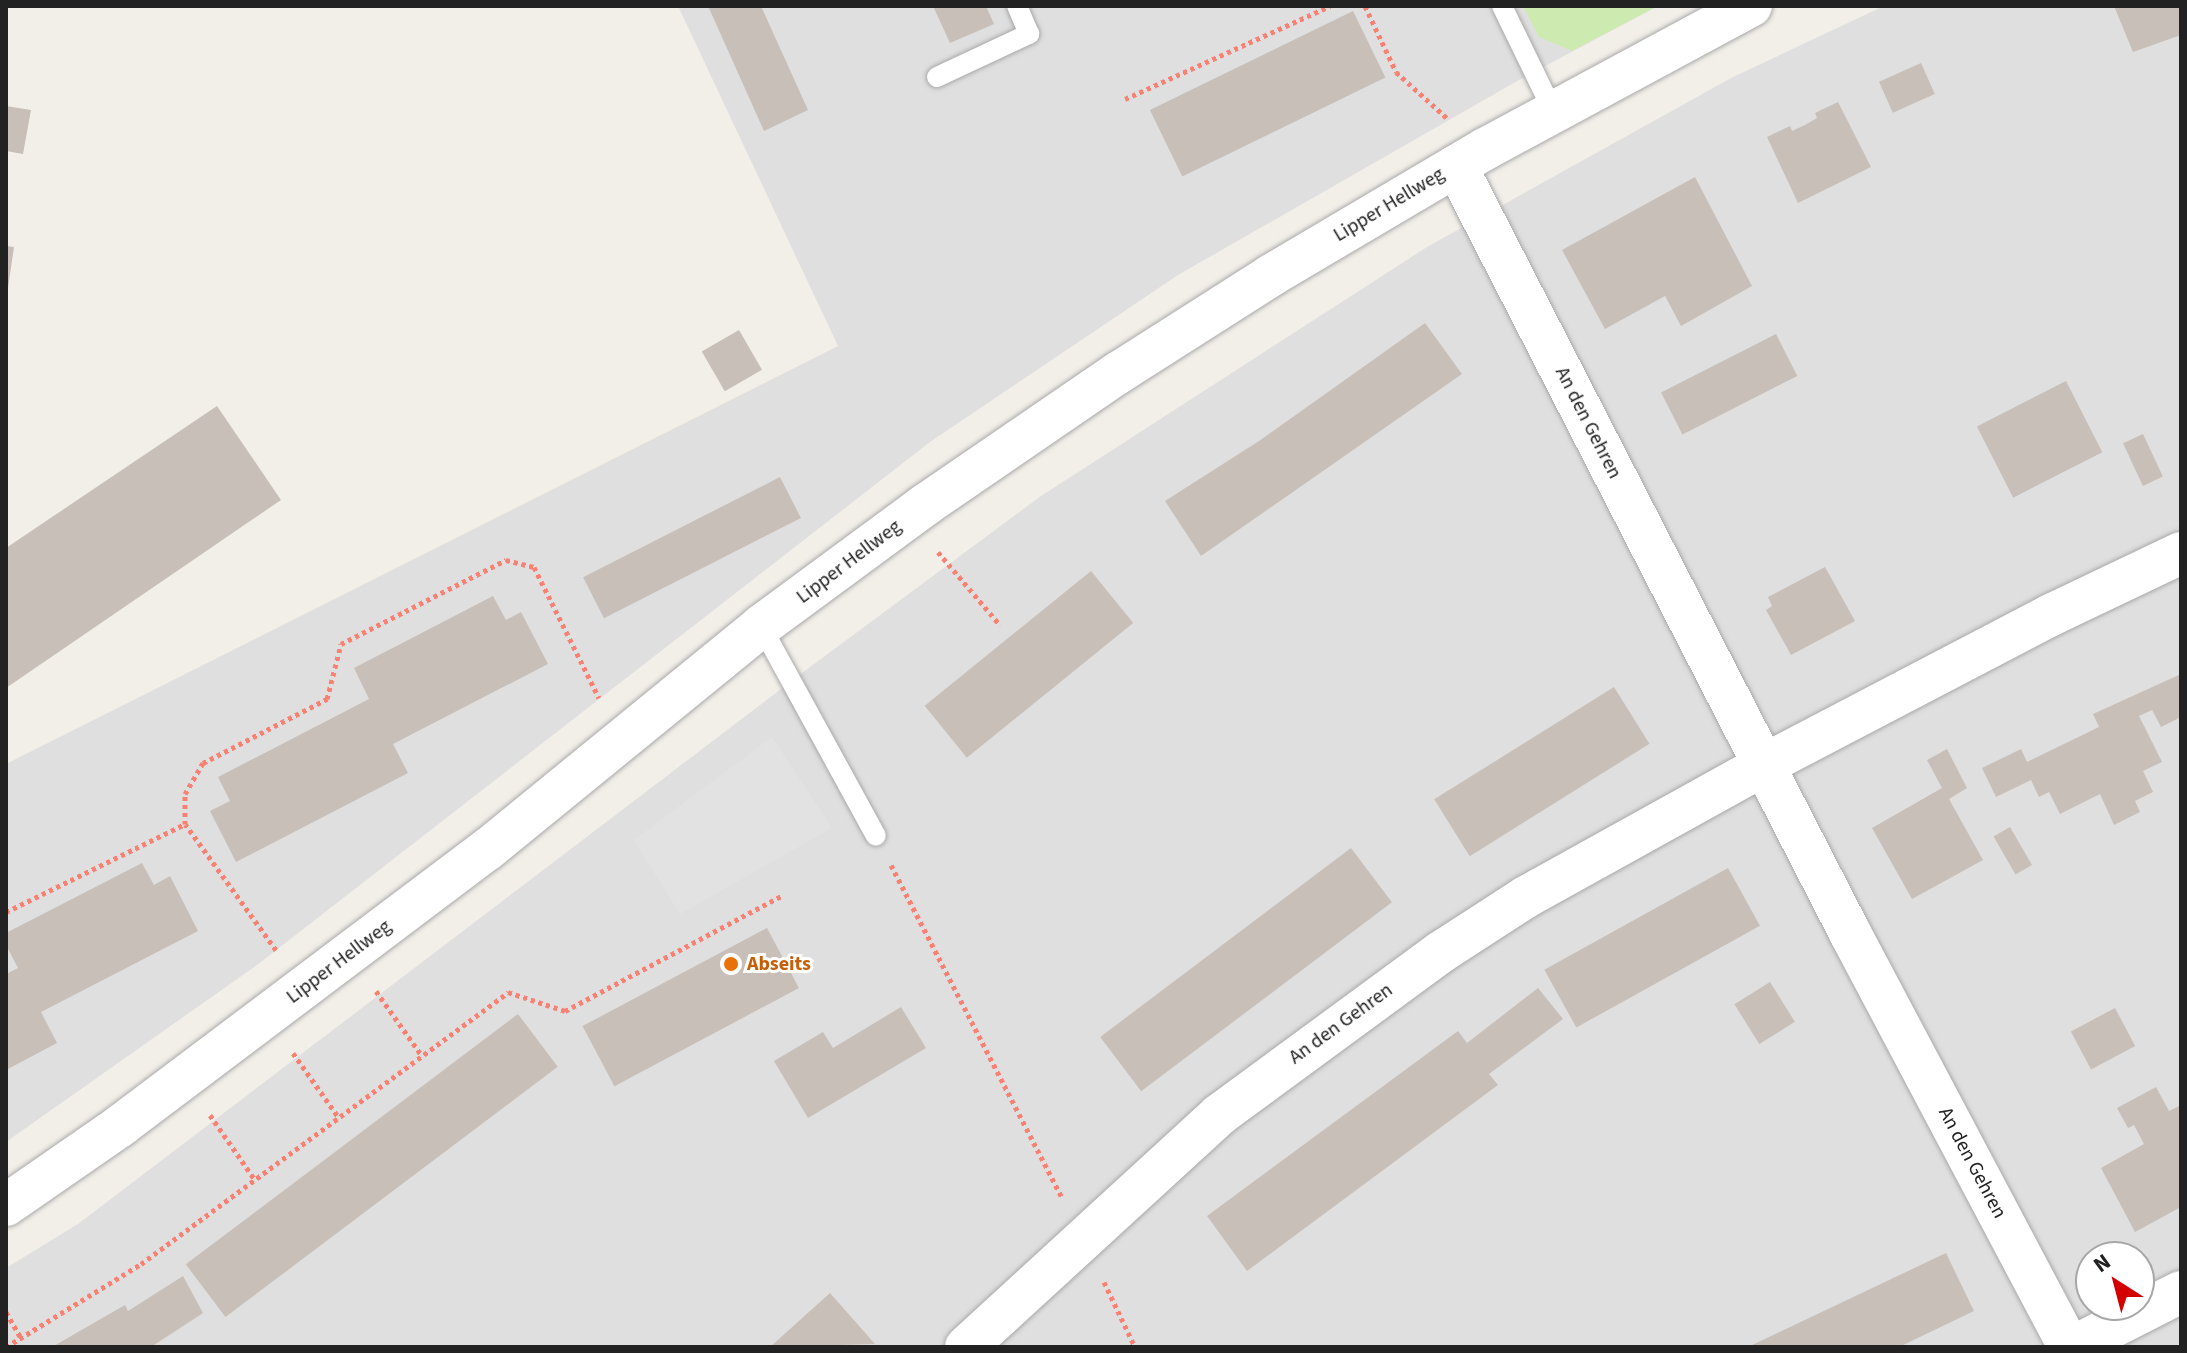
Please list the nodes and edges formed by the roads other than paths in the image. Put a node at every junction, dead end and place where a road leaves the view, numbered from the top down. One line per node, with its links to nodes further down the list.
1 (1017, 6): 4 (lane)
2 (1502, 6): 5 (lane)
3 (1751, 6): 5 (street, Lipper Hellweg)
4 (937, 77)
5 (1553, 111): 6 (street, Lipper Hellweg)
6 (1470, 157): 8 (street, Lipper Hellweg); 9 (street, An den Gehren)
7 (2181, 553): 9 (street, An den Gehren)
8 (761, 626): 10 (lane); 11 (street, Lipper Hellweg)
9 (1764, 765): 13 (street, An den Gehren); 14 (street, An den Gehren)
10 (876, 836)
11 (6, 1205)
12 (2181, 1292): 14 (street)
13 (966, 1347)
14 (2071, 1347)

